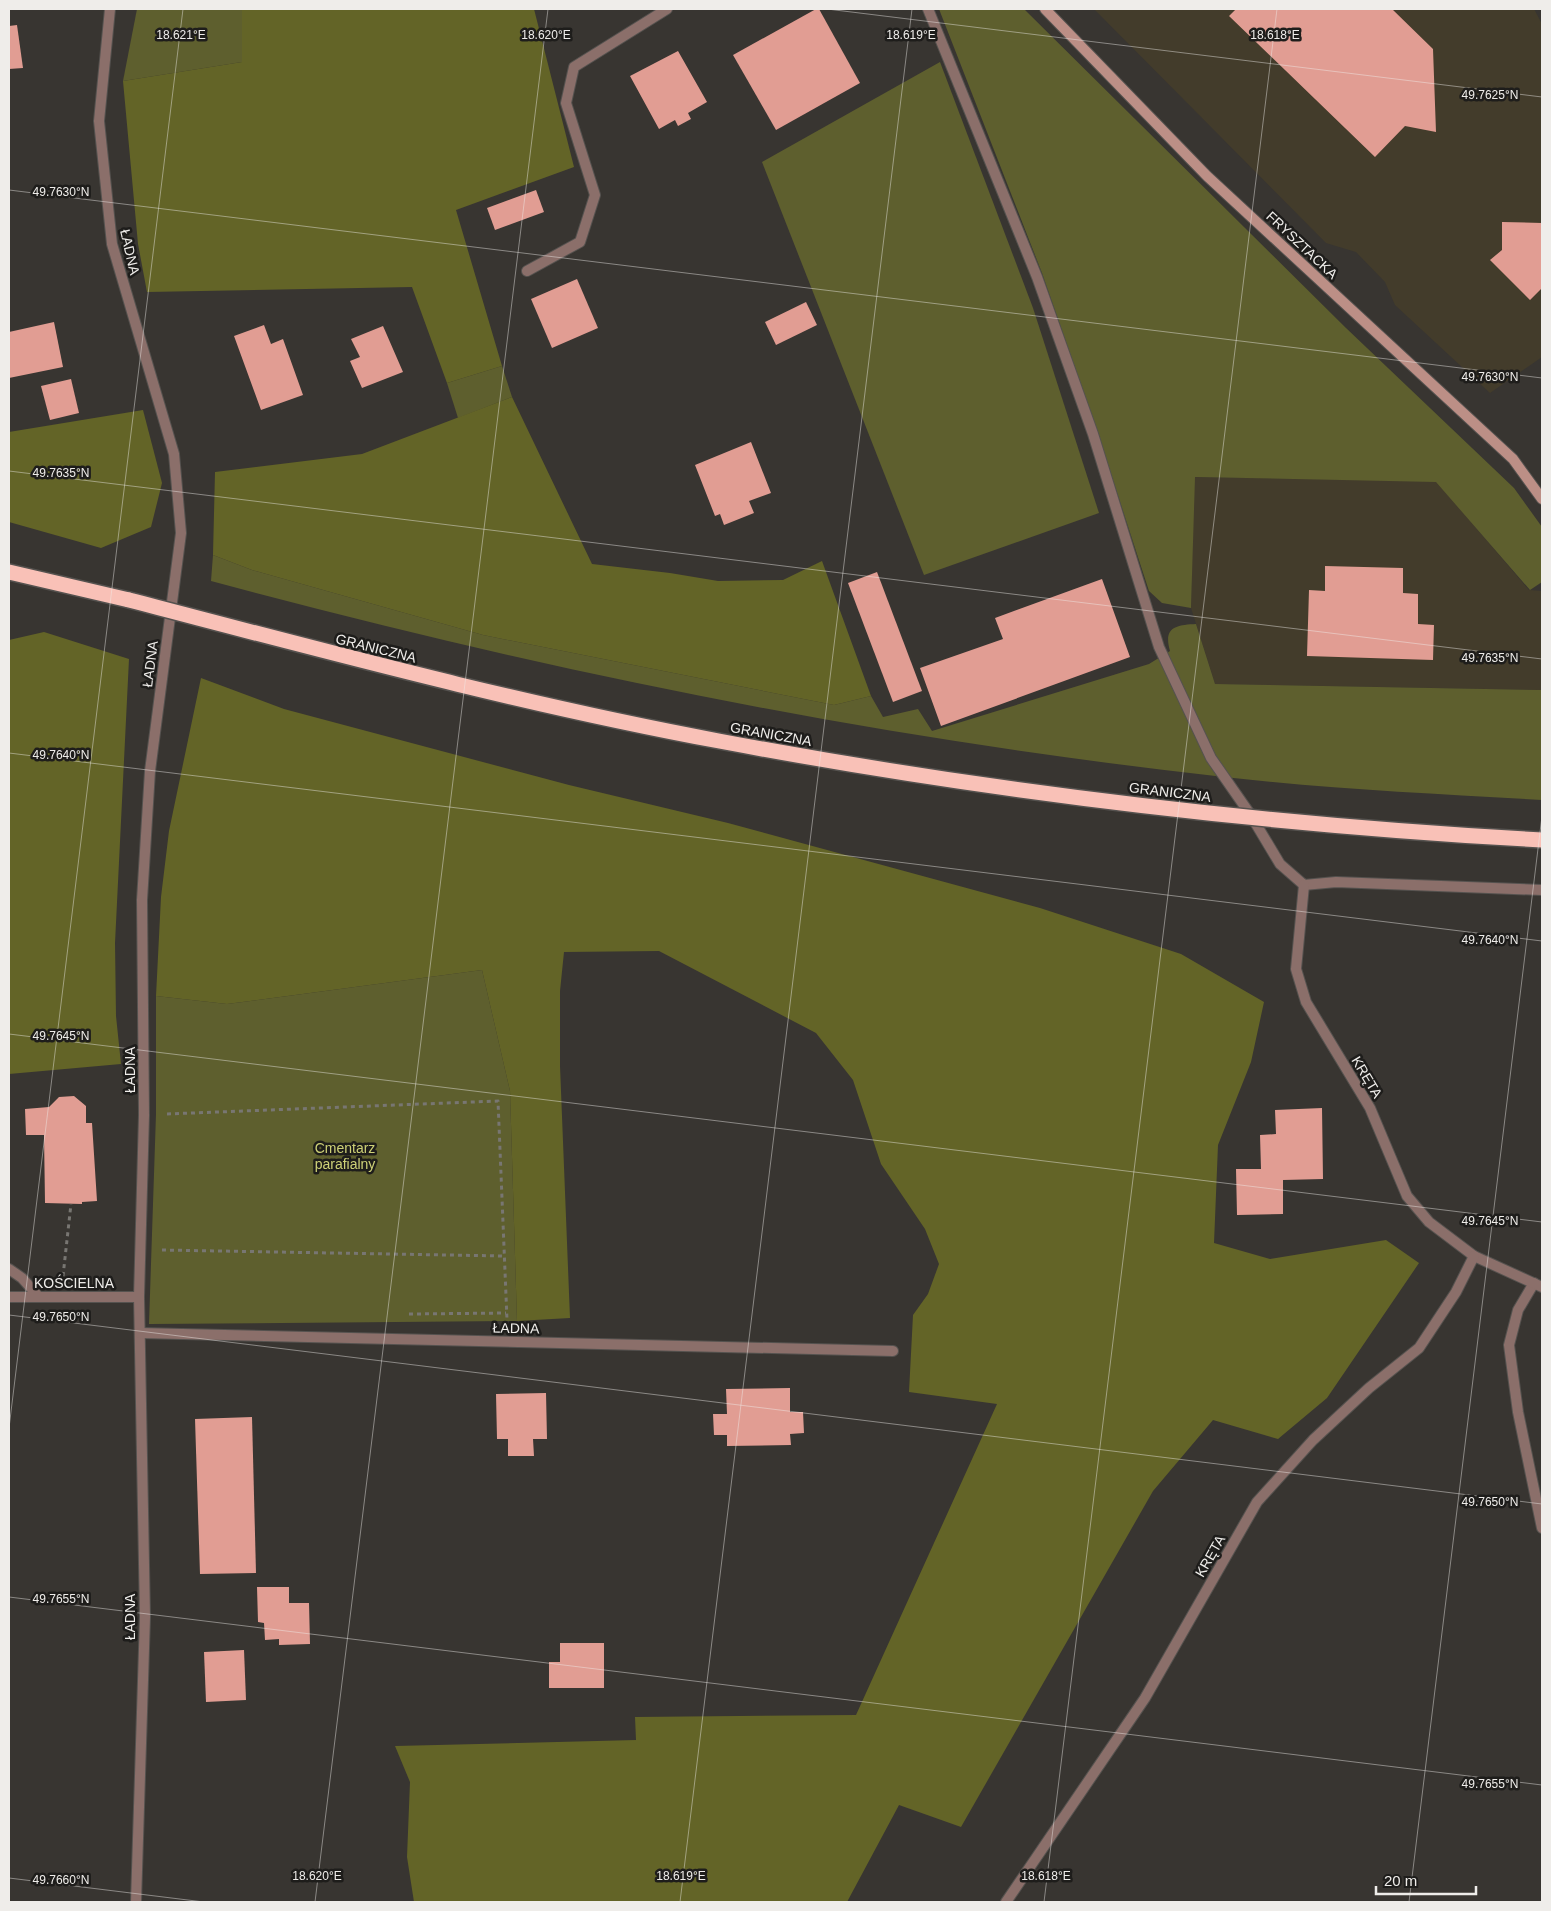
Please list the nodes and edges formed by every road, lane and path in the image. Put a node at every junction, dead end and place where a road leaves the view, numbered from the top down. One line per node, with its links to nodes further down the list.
1 (110, 9): 21 (street, ŁADNA)
2 (667, 9): 5 (street)
3 (928, 9): 9 (street)
4 (1045, 9): 6 (street, FRYSZTACKA)
5 (527, 271)
6 (1542, 498)
7 (9, 572): 8 (highway, GRANICZNA, bridge)
8 (1542, 840)
9 (1304, 885): 10 (street); 15 (street, KRĘTA)
10 (1542, 890)
11 (164, 1114): 14 (path)
12 (71, 1204): 20 (path)
13 (158, 1250): 14 (path)
14 (504, 1256): 23 (path)
15 (1474, 1256): 17 (street, KRĘTA); 29 (street, KRĘTA)
16 (9, 1269): 18 (street)
17 (1538, 1285): 27 (street)
18 (38, 1296): 19 (street, KOŚCIELNA); 20 (street, KOŚCIELNA)
19 (9, 1297)
20 (64, 1297): 21 (street, KOŚCIELNA)
21 (139, 1297): 25 (street, ŁADNA)
22 (407, 1314): 23 (path)
23 (506, 1314): 24 (path)
24 (507, 1321)
25 (140, 1333): 26 (street, ŁADNA); 28 (street, ŁADNA)
26 (892, 1351)
27 (1542, 1528)
28 (136, 1902)
29 (1006, 1902)

